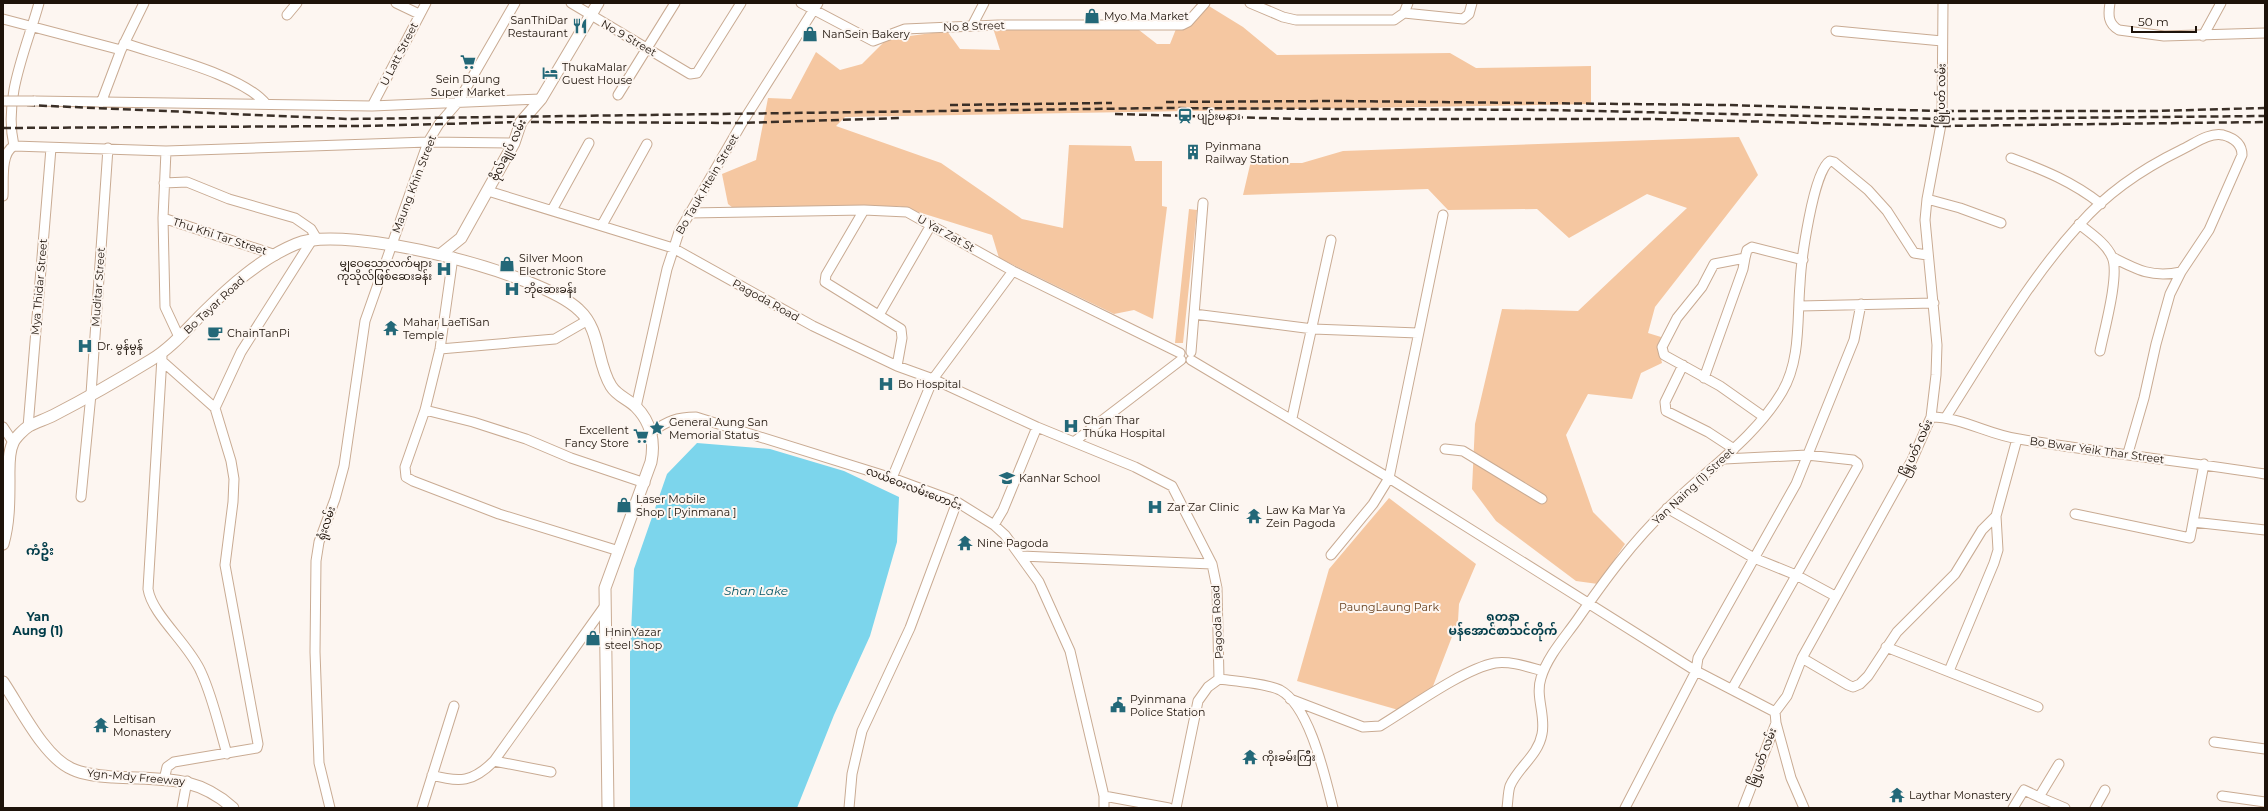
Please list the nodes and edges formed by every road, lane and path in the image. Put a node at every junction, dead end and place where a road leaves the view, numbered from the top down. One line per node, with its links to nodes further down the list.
1 (39, 3): 27 (street)
2 (144, 3): 32 (street)
3 (297, 3): 23 (street)
4 (396, 3): 22 (street)
5 (426, 3): 22 (street, U Latt Street)
6 (514, 3): 37 (street, Maung Khin Street)
7 (571, 3): 24 (street, No 9 Street)
8 (598, 3): 24 (main road, ဗိုလ်ချုပ် လမ်း)
9 (675, 3): 33 (street)
10 (741, 3): 33 (street, No 9 Street)
11 (802, 3): 20 (street, No 8 Street)
12 (984, 3): 26 (street)
13 (1205, 3): 26 (street, No 8 Street)
14 (1250, 3): 21 (street)
15 (1408, 3): 21 (street)
16 (1472, 3): 21 (street)
17 (1942, 3): 31 (street, မြို့ပတ် လမ်း)
18 (2110, 3): 30 (street)
19 (2221, 3): 30 (street)
20 (816, 6): 26 (street, No 8 Street); 58 (street, Bo Tauk Htein Street)
21 (1404, 13)
22 (420, 14): 40 (street, U Latt Street)
23 (287, 15)
24 (590, 15): 33 (street, No 9 Street); 35 (main road, ဗိုလ်ချုပ် လမ်း)
25 (3, 19): 27 (street)
26 (972, 26)
27 (32, 27): 32 (street); 45 (street)
28 (1836, 31): 31 (street)
29 (2265, 34): 30 (street)
30 (2203, 36)
31 (1942, 41): 53 (street, မြို့ပတ် လမ်း)
32 (123, 46): 38 (street); 39 (street)
33 (647, 48): 34 (street)
34 (618, 95)
35 (541, 99): 37 (street); 42 (main road, ဗိုလ်ချုပ် လမ်း)
36 (3, 101): 38 (street, bridge)
37 (458, 102): 40 (street); 41 (street, Maung Khin Street)
38 (101, 103): 39 (street)
39 (266, 104): 40 (street)
40 (372, 106)
41 (428, 142): 42 (street); 48 (street); 67 (street, Maung Khin Street)
42 (514, 143): 51 (main road, ဗိုလ်ချုပ် လမ်း)
43 (589, 143): 56 (street)
44 (647, 144): 64 (street)
45 (14, 146): 46 (street); 52 (street)
46 (51, 148): 47 (street); 106 (street, Mya Thidar Street)
47 (108, 148): 48 (street); 96 (street, Muditar Street)
48 (166, 151): 50 (street)
49 (2011, 158): 55 (street)
50 (164, 183): 60 (street); 65 (street)
51 (488, 191): 56 (street, Pagoda Road); 69 (main road, ဗိုလ်ချုပ် လမ်း)
52 (3, 196)
53 (1927, 199): 62 (street); 71 (street, မြို့ပတ် လမ်း)
54 (1203, 203): 81 (street)
55 (2101, 204): 63 (street); 77 (street)
56 (552, 210): 64 (street, Pagoda Road)
57 (864, 210): 58 (street, U Yar Zat St); 61 (street, U Yar Zat St); 82 (street)
58 (689, 213): 68 (street, Bo Tauk Htein Street)
59 (1443, 215): 85 (street)
60 (163, 218): 70 (street, Thu Khi Tar Street); 86 (street)
61 (931, 224): 76 (street, U Yar Zat St); 82 (street)
62 (2001, 224)
63 (2079, 224): 72 (street); 102 (street)
64 (602, 225): 68 (street, Pagoda Road)
65 (314, 239): 67 (main road, Bo Tayar Road); 70 (main road, Bo Tayar Road); 98 (street)
66 (1331, 240): 84 (street)
67 (391, 244): 69 (main road, Bo Tayar Road); 169 (street, ရုံးလမ်း)
68 (673, 248): 93 (street, Pagoda Road); 97 (street, Bo Tauk Htein Street)
69 (441, 254): 73 (main road, Bo Tayar Road)
70 (276, 255): 86 (main road, Bo Tayar Road)
71 (1927, 255): 75 (street, Yan Naing (1) Street); 78 (street, မြို့ပတ် လမ်း)
72 (2112, 257): 77 (street); 88 (street)
73 (453, 258): 83 (main road, Bo Tayar Road); 87 (street)
74 (1745, 258): 75 (street); 92 (street); 94 (street)
75 (1803, 260): 80 (street, Yan Naing (1) Street)
76 (1013, 270): 89 (street, U Yar Zat St); 95 (street)
77 (2180, 272): 113 (street)
78 (1934, 303): 79 (street); 101 (street, မြို့ပတ် လမ်း)
79 (1861, 304): 80 (street); 114 (street)
80 (1800, 306): 100 (street, Yan Naing (1) Street)
81 (1194, 314): 84 (street); 90 (street)
82 (879, 315): 93 (street)
83 (588, 320): 87 (street); 97 (main road, Bo Tayar Road)
84 (1313, 328): 85 (street); 103 (street)
85 (1418, 333): 119 (street)
86 (179, 337): 91 (main road, Bo Tayar Road)
87 (440, 350): 99 (street)
88 (2100, 352)
89 (1180, 356): 90 (street); 109 (street)
90 (1191, 356): 103 (street)
91 (162, 357): 96 (main road, Bo Tayar Road); 98 (street); 155 (street)
92 (1683, 365): 94 (street); 112 (street)
93 (897, 366): 95 (street, Pagoda Road)
94 (1704, 378): 100 (street)
95 (933, 379): 104 (street, Pagoda Road); 118 (street)
96 (91, 394): 106 (main road, Bo Tayar Road); 121 (street, Muditar Street)
97 (636, 407): 107 (main road)
98 (214, 408): 155 (street)
99 (425, 410): 120 (street); 131 (street)
100 (1764, 417): 112 (street, Yan Naing (1) Street)
101 (1931, 417): 102 (street, Bo Bwar Yeik Thar Street); 137 (street, မြို့ပတ် လမ်း)
102 (1946, 417): 108 (street, Bo Bwar Yeik Thar Street)
103 (1292, 418): 119 (street)
104 (1037, 426): 109 (street, Pagoda Road); 128 (street)
105 (3, 427): 110 (street)
106 (28, 427): 110 (main road, Bo Tayar Road)
107 (652, 432): 118 (street, လယ်ဝေးလမ်းဟောင်း); 120 (main road)
108 (2017, 439): 113 (street, Bo Bwar Yeik Thar Street); 126 (street)
109 (1075, 441): 135 (street, Pagoda Road)
110 (13, 442): 130 (main road)
111 (1445, 449): 122 (street)
112 (1734, 449): 115 (street, Yan Naing (1) Street)
113 (2128, 453): 116 (street, Bo Bwar Yeik Thar Street)
114 (1807, 455): 115 (street); 134 (street); 136 (street)
115 (1724, 459): 124 (street, Yan Naing (1) Street)
116 (2204, 464): 117 (street, Bo Bwar Yeik Thar Street); 127 (street)
117 (2265, 474)
118 (892, 478): 123 (street, လယ်ဝေးလမ်းဟောင်း)
119 (1390, 478): 132 (street); 138 (street)
120 (645, 482): 131 (main road)
121 (81, 497)
122 (1542, 499)
123 (956, 502): 128 (street, လယ်ဝေးလမ်းဟောင်း); 172 (street)
124 (1667, 508): 134 (street); 138 (street, Yan Naing (1) Street)
125 (2075, 514): 127 (street)
126 (1996, 516): 140 (street); 144 (street)
127 (2193, 522): 129 (street)
128 (994, 524): 133 (street, လယ်ဝေးလမ်းဟောင်း)
129 (2265, 530)
130 (3, 544)
131 (619, 551): 139 (main road)
132 (1331, 555)
133 (1021, 556): 135 (street); 163 (street, လယ်ဝေးလမ်းဟောင်း)
134 (1754, 558): 136 (street); 142 (street)
135 (1212, 564): 145 (street, Pagoda Road)
136 (1796, 575): 137 (street); 147 (street)
137 (1835, 596): 141 (street, မြို့ပတ် လမ်း)
138 (1589, 604): 142 (street); 143 (street, Yan Naing (1) Street)
139 (604, 607): 156 (street); 171 (main road)
140 (1886, 647): 141 (street); 144 (street)
141 (1802, 658): 151 (street, မြို့ပတ် လမ်း)
142 (1696, 670): 147 (street); 178 (street)
143 (1543, 671): 148 (street); 177 (street, Yan Naing (1) Street)
144 (1949, 671): 150 (street)
145 (1219, 679): 148 (street); 175 (street)
146 (3, 682): 160 (main road, Ygn-Mdy Freeway)
147 (1732, 689): 151 (street)
148 (1290, 699): 176 (street)
149 (454, 706): 159 (street)
150 (2038, 707)
151 (1775, 712): 152 (street, မြို့ပတ် လမ်း)
152 (1776, 723): 179 (street, မြို့ပတ် လမ်း); 180 (street)
153 (2214, 742): 154 (street)
154 (2265, 749)
155 (227, 754): 160 (street)
156 (494, 761): 158 (street); 159 (street)
157 (2059, 764): 165 (street)
158 (551, 772)
159 (432, 775): 170 (street)
160 (164, 780): 161 (main road, Ygn-Mdy Freeway)
161 (187, 781): 167 (street); 168 (main road, Ygn-Mdy Freeway)
162 (2105, 790): 183 (street)
163 (1104, 796): 173 (street, လယ်ဝေးလမ်းဟောင်း); 174 (street)
164 (2222, 796): 166 (street)
165 (2039, 797): 181 (street); 182 (street)
166 (2265, 802)
167 (182, 808)
168 (233, 808)
169 (330, 808)
170 (422, 808)
171 (608, 808)
172 (850, 808)
173 (1104, 808)
174 (1169, 808)
175 (1176, 808)
176 (1333, 808)
177 (1507, 808)
178 (1624, 808)
179 (1743, 808)
180 (1804, 808)
181 (2013, 808)
182 (2065, 808)
183 (2095, 808)

